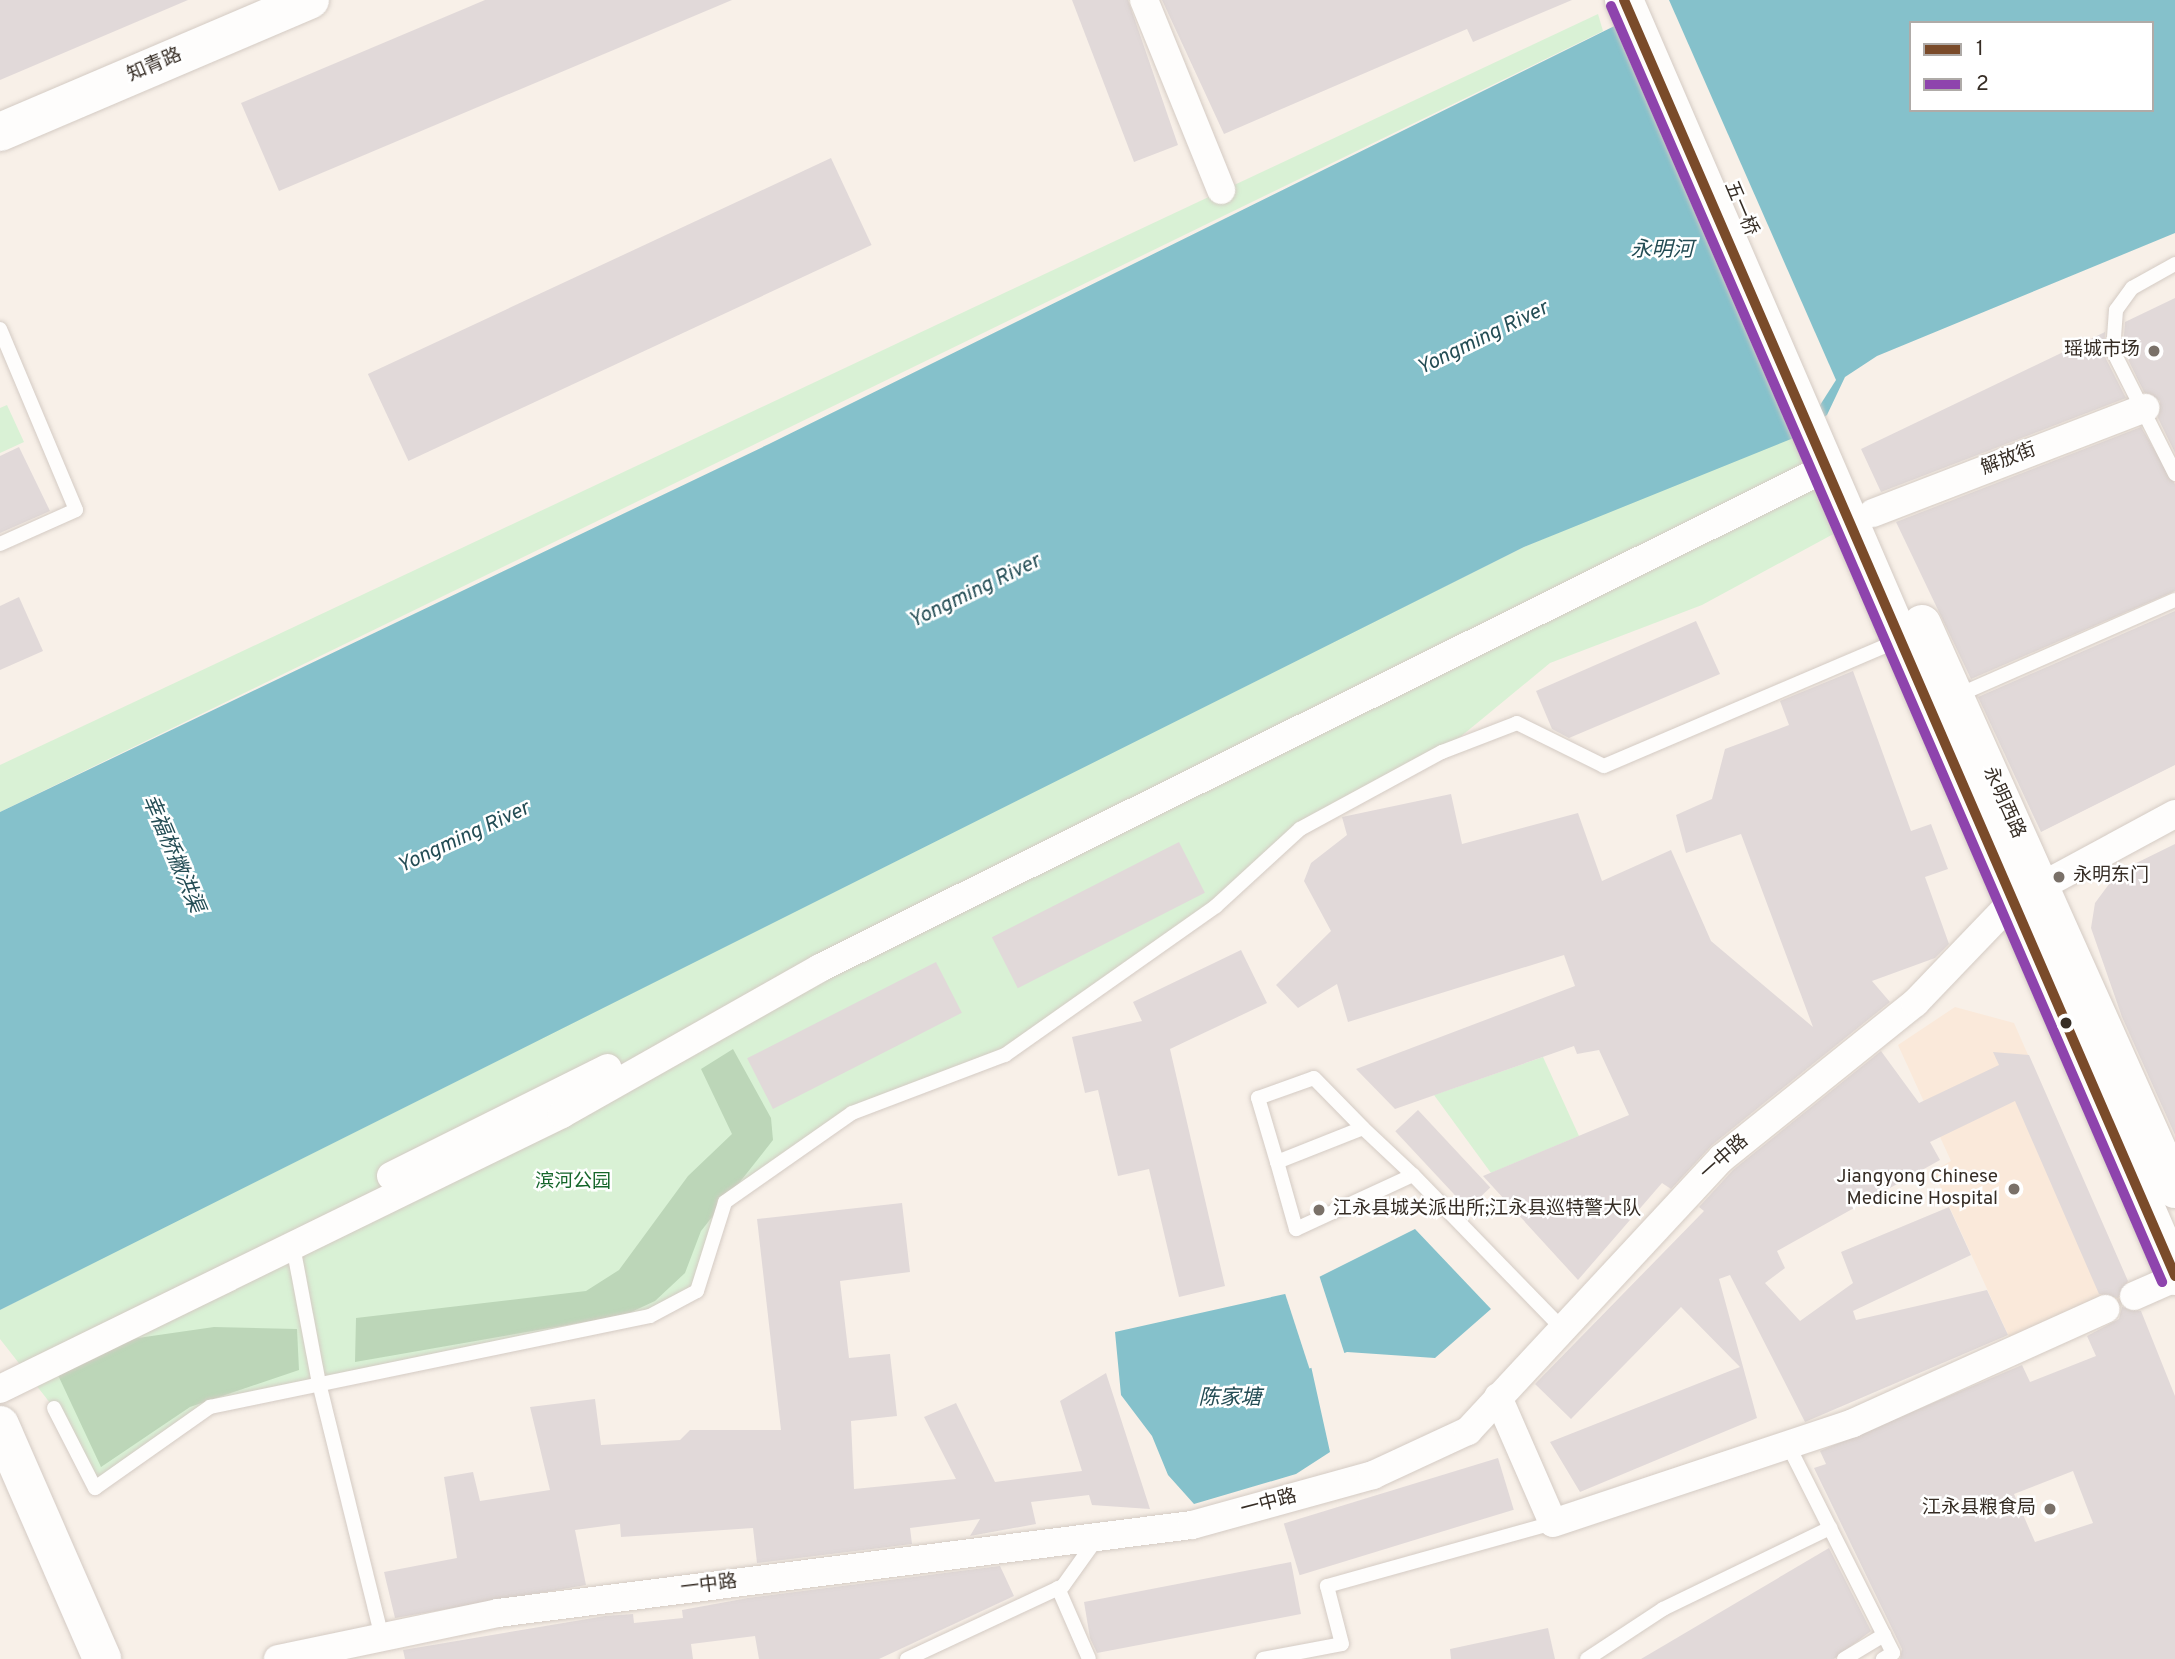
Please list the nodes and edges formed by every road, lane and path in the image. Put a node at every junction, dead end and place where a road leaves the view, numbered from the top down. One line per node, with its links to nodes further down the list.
1 (310, 0): 5 (main road, 知青路)
2 (1144, 0): 6 (street)
3 (1624, 0): 10 (main road, 五一桥)
4 (1650, 0): 10 (main road, 五一桥)
5 (0, 132)
6 (1221, 190)
7 (2175, 264): 9 (lane)
8 (0, 328): 14 (lane)
9 (2145, 408): 12 (lane); 13 (street, 解放街)
10 (1821, 422): 11 (main road, 永明西路); 13 (main road, 永明西路)
11 (1828, 467): 16 (main road, 永明西路); 20 (street)
12 (2175, 474)
13 (1873, 513): 17 (main road, 永明西路)
14 (0, 544)
15 (2175, 600): 17 (lane)
16 (1901, 640): 19 (main road, 永明西路); 31 (lane)
17 (1955, 697): 19 (main road, 永明西路)
18 (2175, 814): 19 (street, 一中路)
19 (2026, 895): 24 (main road, 永明西路); 26 (main road, 永明西路); 29 (street, 一中路)
20 (798, 980): 25 (street); 30 (street)
21 (1363, 1128): 22 (lane); 22 (lane); 23 (lane)
22 (1277, 1162): 23 (lane)
23 (1413, 1175): 29 (lane)
24 (2175, 1189)
25 (293, 1246): 31 (lane); 32 (street)
26 (2175, 1277): 27 (street)
27 (2134, 1296)
28 (2106, 1309): 36 (street)
29 (1561, 1327): 33 (street, 一中路)
30 (0, 1370)
31 (319, 1383): 34 (lane); 43 (lane)
32 (0, 1389)
33 (1498, 1397): 38 (street); 40 (street, 一中路)
34 (54, 1408)
35 (0, 1425): 37 (main road)
36 (1788, 1445): 38 (street); 39 (lane)
37 (9, 1472): 45 (main road)
38 (1553, 1523): 49 (lane)
39 (1830, 1528): 42 (lane); 50 (lane)
40 (1099, 1536): 41 (lane); 43 (street, 一中路)
41 (1058, 1588): 47 (lane); 48 (lane)
42 (1884, 1635): 44 (lane); 51 (lane)
43 (382, 1637): 46 (street, 一中路)
44 (1888, 1656)
45 (102, 1659)
46 (278, 1659)
47 (907, 1659)
48 (1088, 1659)
49 (1264, 1659)
50 (1587, 1659)
51 (1844, 1659)

